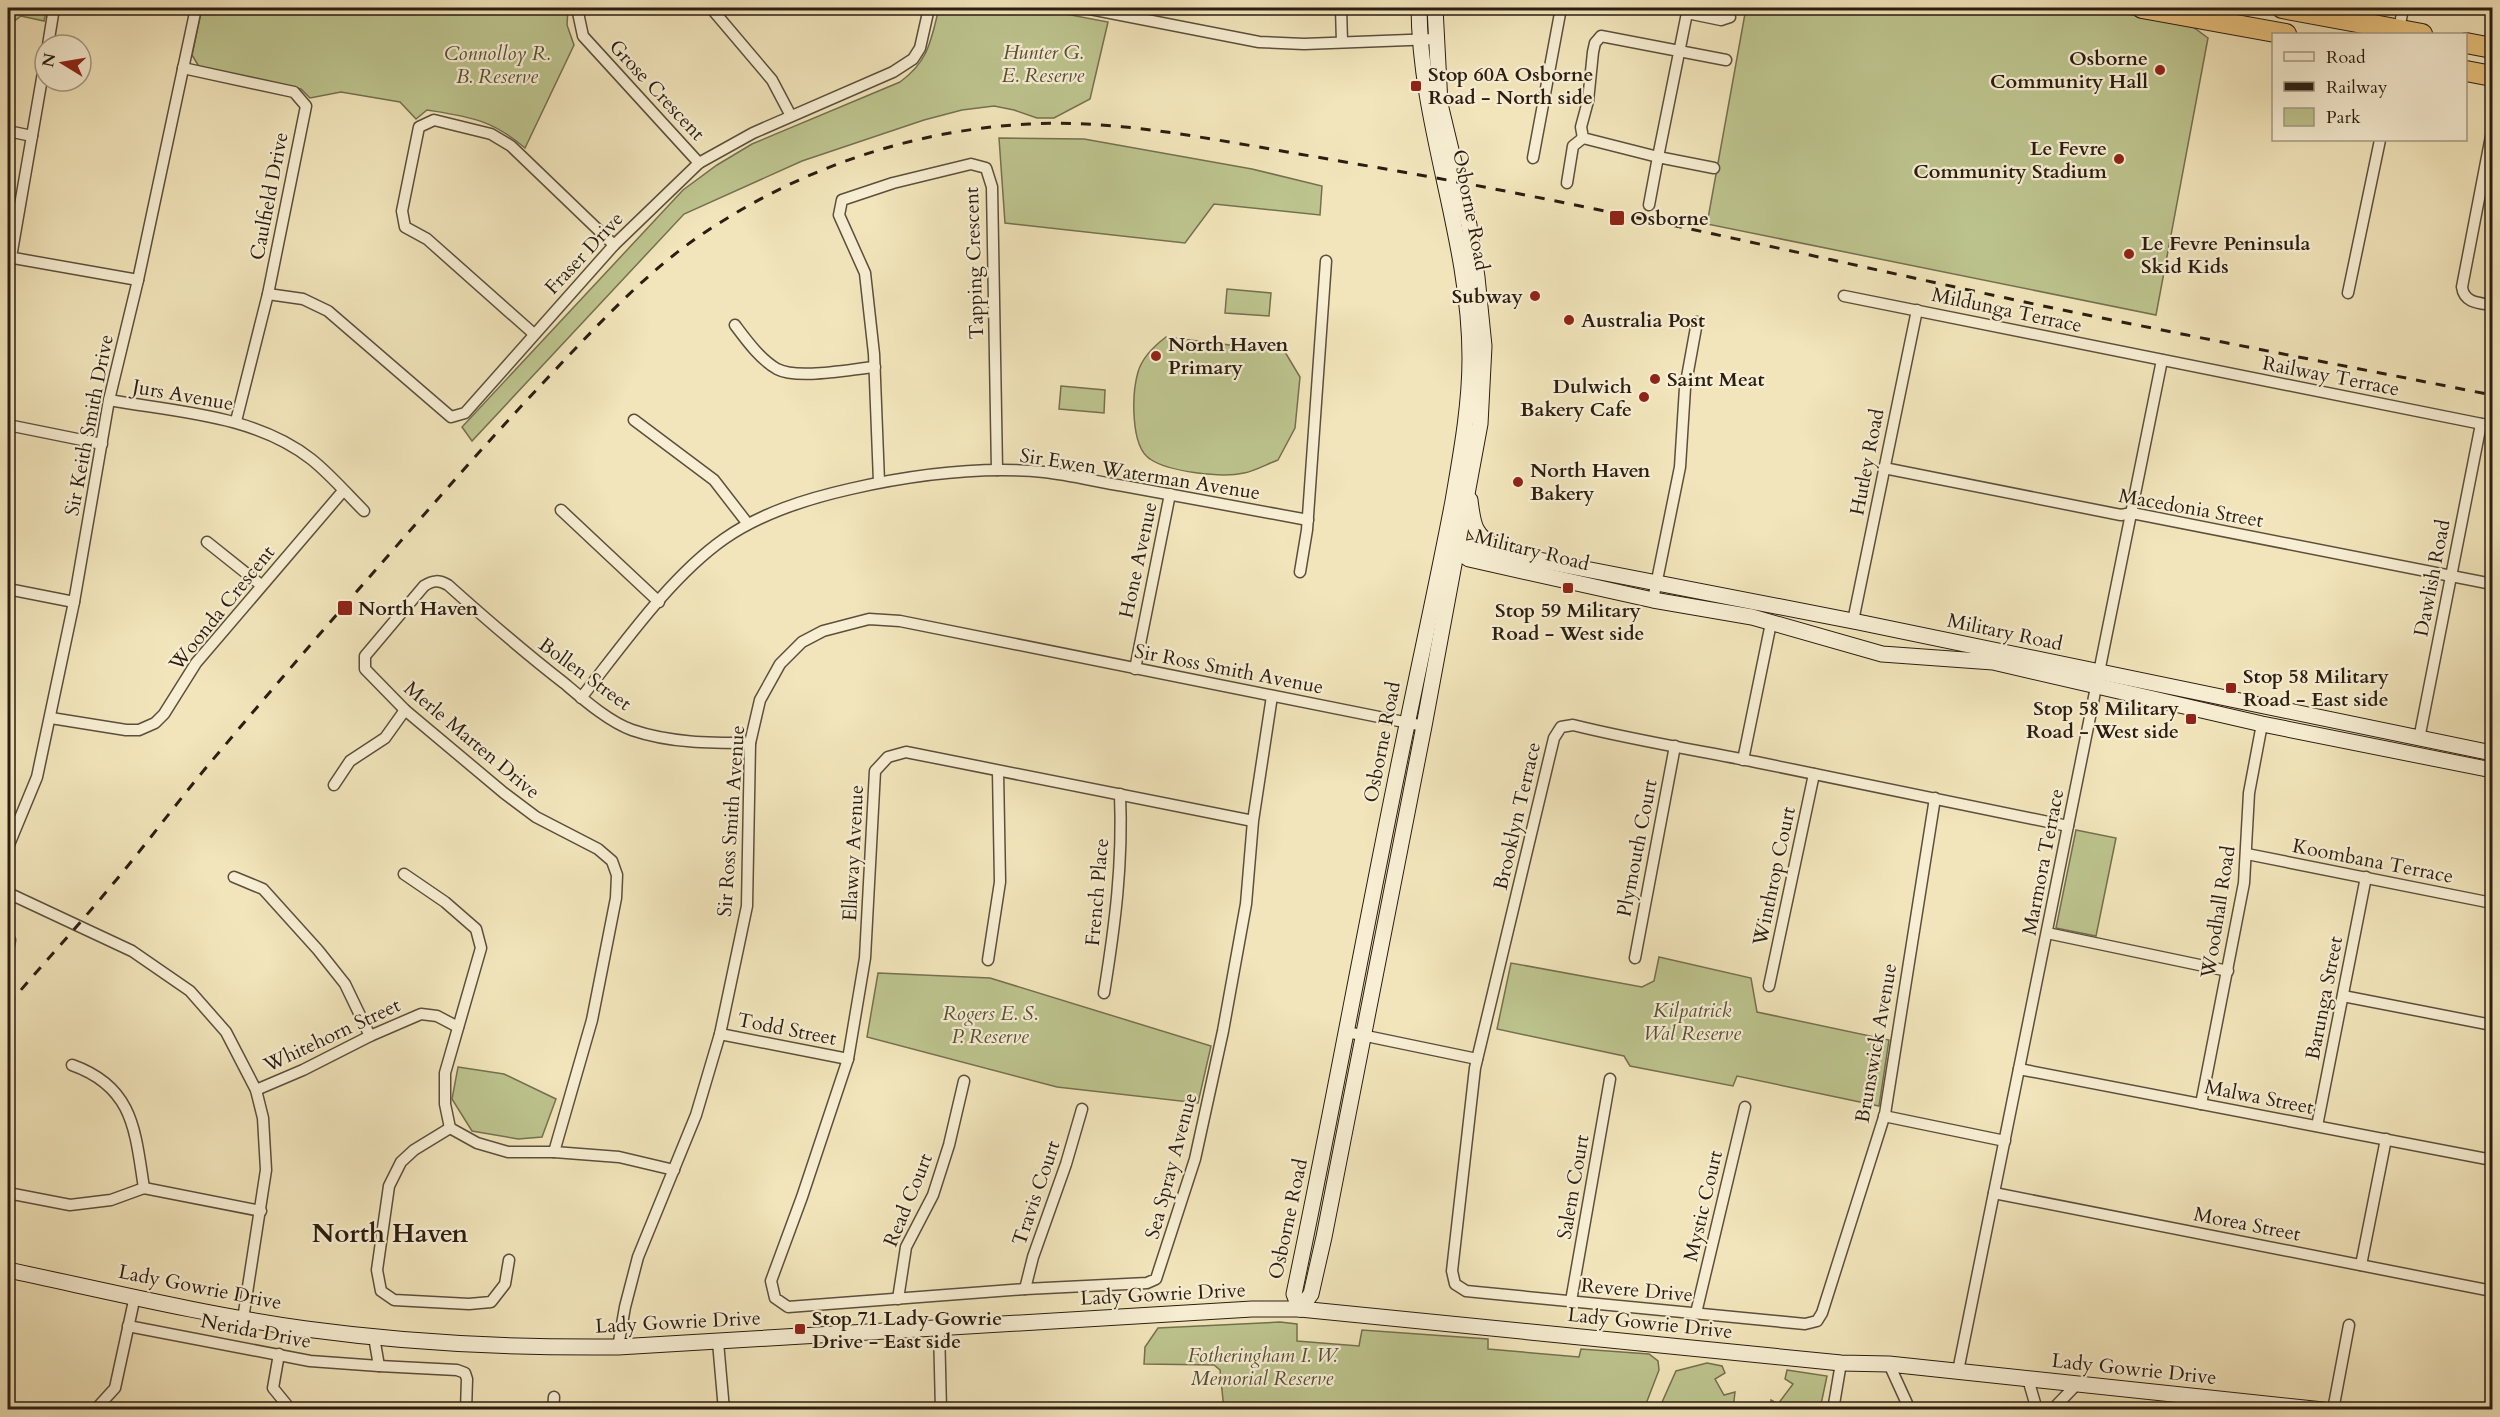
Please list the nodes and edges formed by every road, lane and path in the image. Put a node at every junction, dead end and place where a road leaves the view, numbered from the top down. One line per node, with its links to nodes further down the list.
1 (54, 8): 18 (street)
2 (196, 8): 28 (street, Sir Keith Smith Drive)
3 (577, 8): 40 (street, Grose Crescent)
4 (711, 8): 32 (street)
5 (929, 8): 32 (street, Fraser Drive)
6 (1085, 8): 23 (street)
7 (1341, 8): 23 (street)
8 (1419, 8): 22 (street, Osborne Road)
9 (1435, 8): 22 (street, Osborne Road)
10 (1561, 8): 39 (street)
11 (2142, 8): 15 (highway)
12 (2403, 8): 17 (street)
13 (2290, 9): 17 (highway); 20 (highway)
14 (1687, 10): 16 (street); 26 (street)
15 (2227, 15): 19 (highway)
16 (1730, 17)
17 (2399, 30): 21 (highway)
18 (50, 33)
19 (2283, 33)
20 (2293, 33)
21 (2416, 33)
22 (1427, 40): 23 (street); 55 (street, Osborne Road); 57 (street, Osborne Road)
23 (1342, 42)
24 (2467, 43): 25 (highway)
25 (2493, 48)
26 (1680, 50): 27 (street); 36 (street); 38 (street)
27 (1726, 60)
28 (183, 68): 47 (street, Sir Keith Smith Drive); 49 (street, Caulfield Drive)
29 (2467, 71): 30 (highway)
30 (2493, 76)
31 (39, 93): 35 (street)
32 (791, 116): 40 (street, Fraser Drive)
33 (8, 131): 35 (street)
34 (2493, 131): 51 (street)
35 (32, 136): 45 (street)
36 (1583, 138): 38 (street); 42 (street)
37 (2380, 141): 48 (street)
38 (1658, 157): 41 (street); 43 (street)
39 (1533, 158)
40 (699, 163): 44 (street, Fraser Drive)
41 (1714, 168)
42 (1567, 183)
43 (1649, 205)
44 (614, 245): 56 (street, Fraser Drive); 56 (street)
45 (9, 257): 47 (street)
46 (1326, 261): 76 (street)
47 (138, 280): 61 (street, Sir Keith Smith Drive)
48 (2348, 292)
49 (268, 294): 56 (street, Fraser Drive); 63 (street, Caulfield Drive)
50 (1844, 296): 52 (street, Mildunga Terrace)
51 (2493, 305)
52 (1917, 310): 59 (street, Mildunga Terrace); 67 (street, Hutley Road)
53 (1697, 322): 85 (street)
54 (735, 325): 60 (street)
55 (1469, 328): 57 (street); 58 (street, Osborne Road)
56 (534, 334)
57 (1484, 346): 58 (street); 70 (street, Osborne Road)
58 (1470, 359): 78 (street, Osborne Road)
59 (2162, 360): 65 (street, Railway Terrace); 75 (street, Marmora Terrace)
60 (875, 367): 68 (street, Tapping Crescent); 69 (street, Tapping Crescent)
61 (109, 400): 63 (street, Jurs Avenue); 66 (street, Sir Keith Smith Drive)
62 (634, 420): 77 (street)
63 (236, 422): 71 (street, Jurs Avenue)
64 (8, 425): 66 (street)
65 (2487, 425): 84 (street, Dawlish Road)
66 (102, 444): 91 (street, Sir Keith Smith Drive)
67 (1884, 468): 75 (street, Macedonia Street); 93 (street, Hutley Road)
68 (997, 470): 69 (street, Sir Ewen Waterman Avenue); 72 (street, Sir Ewen Waterman Avenue)
69 (879, 482): 77 (street, Sir Ewen Waterman Avenue)
70 (1468, 488): 80 (street, Osborne Road); 81 (street)
71 (343, 491): 74 (street, Jurs Avenue); 87 (street, Woonda Crescent)
72 (1170, 494): 76 (street, Sir Ewen Waterman Avenue); 95 (street, Hone Avenue)
73 (561, 510): 92 (street)
74 (364, 511)
75 (2132, 513): 84 (street, Macedonia Street); 96 (street, Marmora Terrace)
76 (1308, 520): 82 (street)
77 (748, 524): 92 (street, Sir Ewen Waterman Avenue)
78 (1448, 527): 80 (street); 83 (street, Osborne Road)
79 (207, 542): 87 (street)
80 (1456, 550): 81 (street, Military Road); 83 (street)
81 (1508, 561): 83 (street); 85 (street, Military Road); 90 (street, Military Road)
82 (1300, 572)
83 (1445, 573): 101 (street, Osborne Road); 103 (street, Osborne Road)
84 (2451, 576): 86 (street, Macedonia Street); 104 (street, Dawlish Road)
85 (1656, 583): 90 (street); 93 (street, Military Road)
86 (2493, 584)
87 (261, 585): 100 (street, Woonda Crescent)
88 (424, 586): 98 (street, Bollen Street); 99 (street, Merle Marten Drive)
89 (8, 589): 91 (street)
90 (1653, 600): 94 (street, Military Road)
91 (74, 602): 100 (street, Sir Keith Smith Drive)
92 (659, 602): 98 (street, Sir Ewen Waterman Avenue)
93 (1853, 621): 96 (street, Military Road)
94 (1771, 623): 96 (street, Military Road); 108 (street)
95 (1135, 669): 97 (street, Sir Ross Smith Avenue); 105 (street, Sir Ross Smith Avenue)
96 (2098, 679): 102 (street, Military Road); 104 (street, Military Road); 116 (street, Marmora Terrace)
97 (1272, 696): 101 (street, Sir Ross Smith Avenue); 115 (street, Sea Spray Avenue)
98 (581, 698): 105 (street, Bollen Street)
99 (405, 710): 112 (street); 152 (street, Merle Marten Drive)
100 (51, 718): 117 (street, Sir Keith Smith Drive)
101 (1407, 722): 103 (street, Sir Ross Smith Avenue); 133 (street, Osborne Road)
102 (2262, 724): 109 (street, Military Road); 118 (street, Woodhall Road)
103 (1424, 726): 136 (street, Osborne Road)
104 (2419, 739): 107 (street, Military Road)
105 (750, 743): 134 (street, Sir Ross Smith Avenue)
106 (1676, 746): 108 (street, Brooklyn Terrace); 125 (street, Plymouth Court); 138 (street, Brooklyn Terrace)
107 (2493, 753)
108 (1743, 760): 111 (street, Brooklyn Terrace)
109 (2493, 770)
110 (998, 771): 113 (street, Ellaway Avenue); 126 (street); 137 (street, Ellaway Avenue)
111 (1814, 774): 114 (street, Brooklyn Terrace); 128 (street, Winthrop Court)
112 (334, 785)
113 (1120, 794): 115 (street, Ellaway Avenue); 129 (street, French Place)
114 (1935, 798): 116 (street, Brooklyn Terrace); 147 (street, Brunswick Avenue)
115 (1253, 821): 163 (street, Sea Spray Avenue)
116 (2068, 826): 124 (street, Marmora Terrace)
117 (8, 847)
118 (2247, 854): 121 (street, Koombana Terrace); 127 (street, Woodhall Road)
119 (404, 874): 132 (street)
120 (234, 877): 135 (street)
121 (2366, 878): 123 (street, Koombana Terrace); 130 (street, Barunga Street)
122 (8, 893): 143 (street)
123 (2493, 903)
124 (2047, 933): 127 (street); 140 (street, Marmora Terrace)
125 (1635, 958)
126 (988, 960)
127 (2228, 971): 144 (street, Woodhall Road)
128 (1769, 986)
129 (1104, 993)
130 (2343, 996): 131 (street); 148 (street, Barunga Street)
131 (2493, 1025)
132 (458, 1028): 135 (street, Whitehorn Street); 149 (street)
133 (1347, 1032): 136 (street); 169 (street, Osborne Road)
134 (720, 1034): 137 (street, Todd Street); 154 (street, Sir Ross Smith Avenue)
135 (370, 1036): 143 (street, Whitehorn Street)
136 (1364, 1036): 138 (street); 169 (street, Osborne Road)
137 (848, 1059): 168 (street, Ellaway Avenue)
138 (1477, 1059): 162 (street, Brooklyn Terrace)
139 (72, 1065): 155 (street)
140 (2019, 1069): 144 (street, Malwa Street); 151 (street, Marmora Terrace)
141 (1610, 1079): 167 (street, Salem Court)
142 (964, 1081): 166 (street, Read Court)
143 (256, 1090): 158 (street)
144 (2201, 1104): 148 (street, Malwa Street)
145 (1746, 1107): 170 (street, Mystic Court)
146 (1082, 1109): 163 (street, Travis Court)
147 (1884, 1116): 151 (street); 172 (street, Brunswick Avenue)
148 (2318, 1126): 150 (street, Malwa Street)
149 (450, 1128): 152 (street); 159 (street)
150 (2386, 1139): 153 (street, Malwa Street); 160 (street)
151 (2005, 1141): 157 (street, Marmora Terrace)
152 (554, 1152): 154 (street)
153 (2493, 1160)
154 (674, 1170): 178 (street, Sir Ross Smith Avenue)
155 (144, 1188): 156 (street); 158 (street)
156 (8, 1193)
157 (1994, 1193): 160 (street, Morea Street); 183 (street, Marmora Terrace)
158 (261, 1211): 171 (street)
159 (509, 1260)
160 (2361, 1265): 164 (street, Morea Street)
161 (8, 1270): 165 (street, Lady Gowrie Drive)
162 (1455, 1284): 167 (street, Revere Drive)
163 (1025, 1289): 166 (street, Sea Spray Avenue)
164 (2493, 1291)
165 (135, 1296): 171 (street, Lady Gowrie Drive); 174 (street)
166 (898, 1299): 168 (street, Sea Spray Avenue)
167 (1571, 1301): 170 (street, Revere Drive)
168 (788, 1307)
169 (1300, 1309): 175 (street, Lady Gowrie Drive); 180 (street, Lady Gowrie Drive)
170 (1696, 1313): 172 (street, Revere Drive)
171 (243, 1318): 176 (street, Lady Gowrie Drive)
172 (1817, 1321)
173 (2349, 1325): 198 (street)
174 (128, 1326): 179 (street, Nerida Drive); 187 (street)
175 (939, 1328): 177 (street, Lady Gowrie Drive); 192 (street)
176 (374, 1337): 178 (street, Lady Gowrie Drive); 182 (street)
177 (718, 1342): 178 (street, Lady Gowrie Drive); 191 (street)
178 (618, 1347)
179 (279, 1354): 182 (street, Nerida Drive); 188 (street)
180 (1841, 1363): 181 (street, Lady Gowrie Drive); 193 (street)
181 (1889, 1364): 183 (street, Lady Gowrie Drive); 194 (street)
182 (379, 1366): 189 (street, Nerida Drive)
183 (1958, 1371): 184 (street, Lady Gowrie Drive)
184 (2028, 1379): 185 (street, Lady Gowrie Drive); 195 (street)
185 (2077, 1384): 196 (street); 197 (street, Lady Gowrie Drive)
186 (554, 1397): 190 (street)
187 (94, 1410)
188 (291, 1410)
189 (466, 1410)
190 (554, 1410)
191 (724, 1410)
192 (941, 1410)
193 (1833, 1410)
194 (1910, 1410)
195 (2037, 1410)
196 (2052, 1410)
197 (2323, 1410)
198 (2333, 1410)

